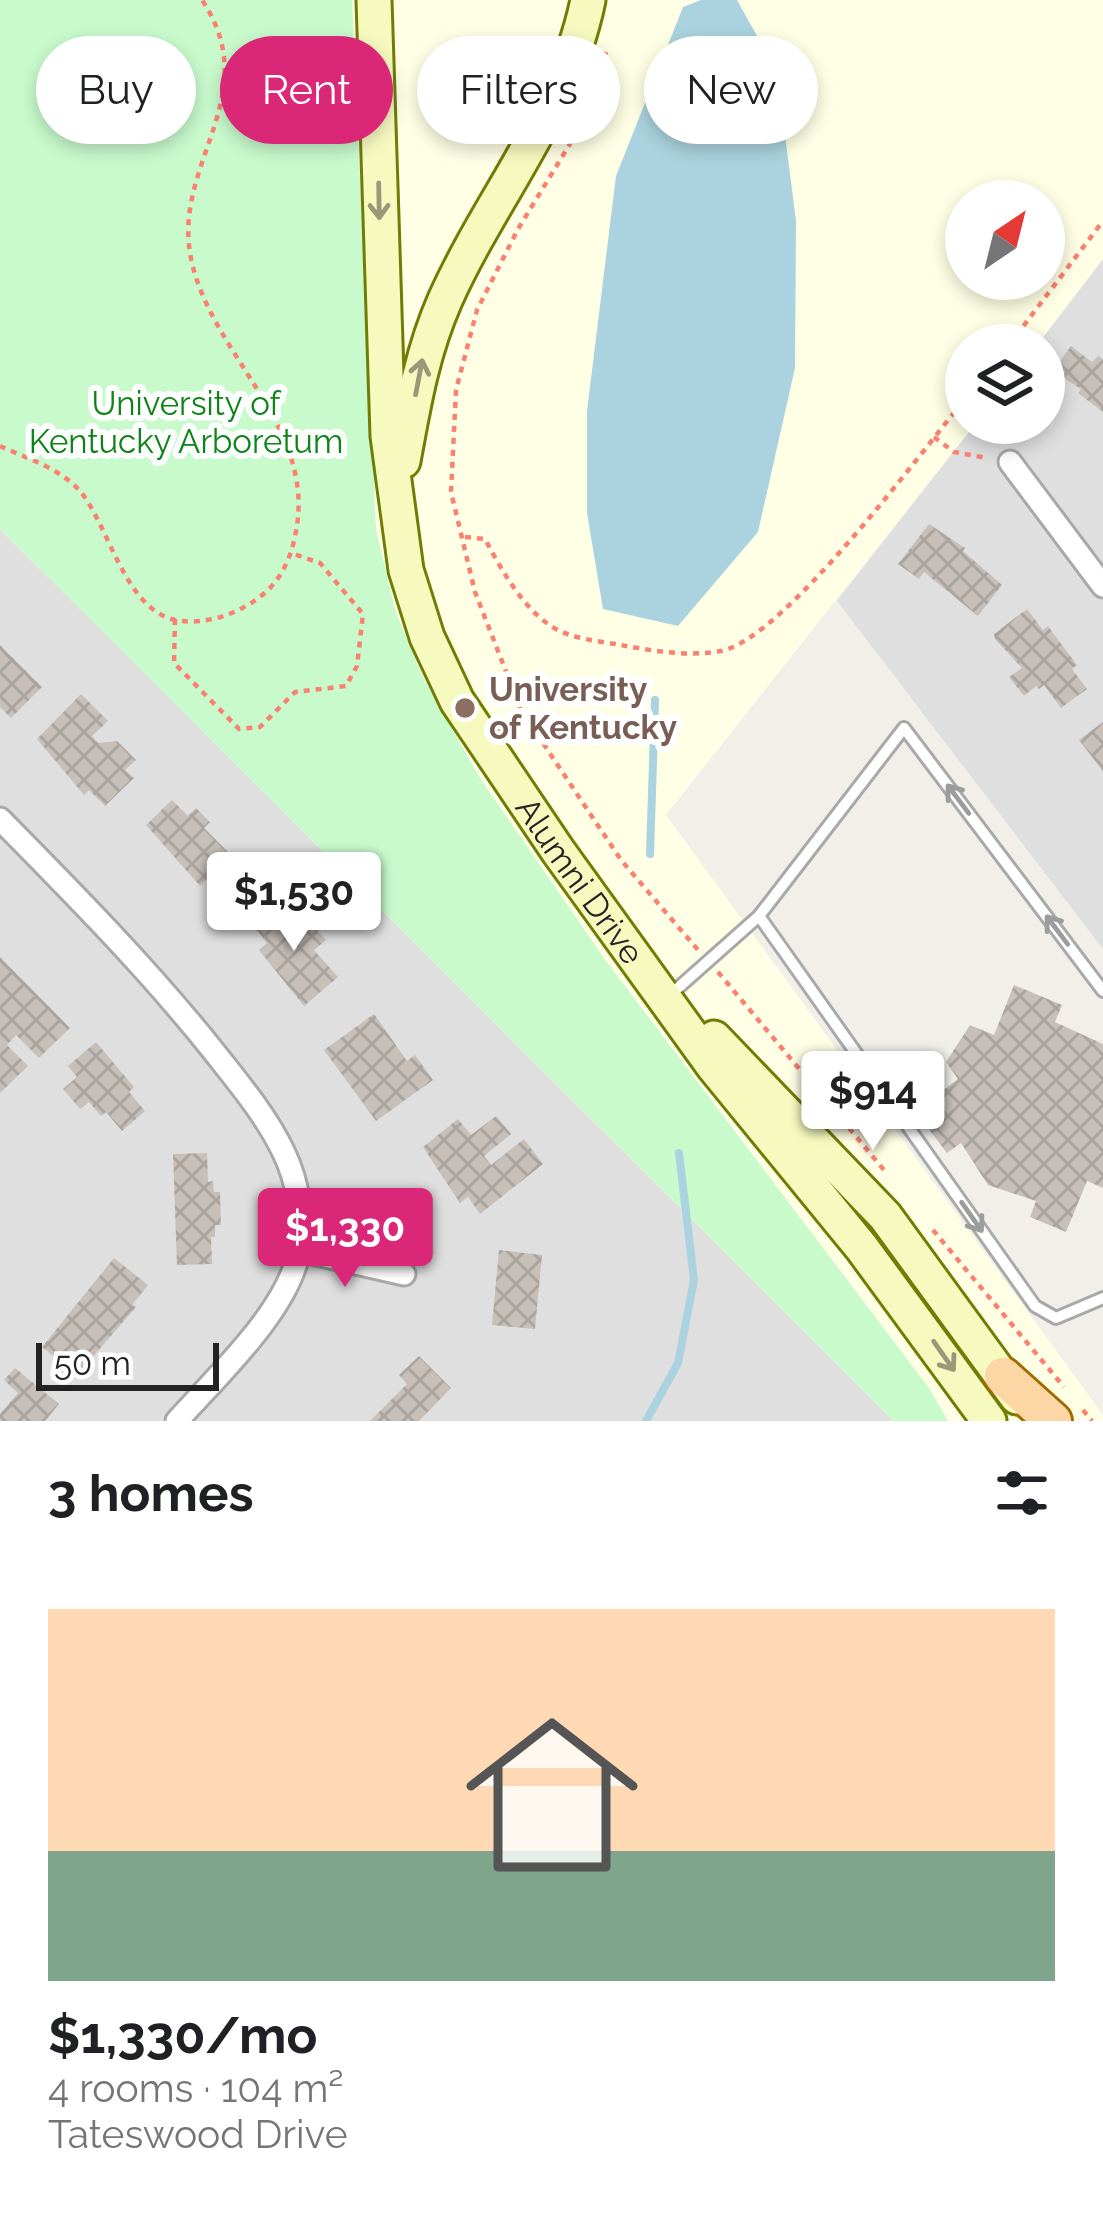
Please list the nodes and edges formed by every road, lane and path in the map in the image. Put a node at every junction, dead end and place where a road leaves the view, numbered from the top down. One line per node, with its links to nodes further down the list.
1 (202, 0): 13 (path)
2 (374, 0): 11 (main road, Alumni Drive, one-way to 11)
3 (588, 0): 11 (main road, Alumni Drive, one-way to 3)
4 (570, 144): 12 (path)
5 (1103, 221): 6 (path)
6 (1025, 324)
7 (945, 423): 8 (path)
8 (934, 436): 10 (path); 12 (path)
9 (0, 446): 15 (path)
10 (1010, 462): 14 (street)
11 (397, 492): 20 (main road, Alumni Drive)
12 (463, 538): 18 (path)
13 (291, 553): 15 (path); 15 (path)
14 (1103, 586)
15 (175, 620)
16 (0, 819): 23 (street)
17 (759, 916): 18 (lane); 19 (lane, one-way to 17); 25 (lane, one-way to 25)
18 (706, 959): 20 (lane); 21 (path)
19 (1103, 991)
20 (668, 998): 26 (main road, Alumni Drive); 29 (main road, Alumni Drive, one-way to 29)
21 (891, 1179)
22 (934, 1231): 27 (path)
23 (299, 1250): 24 (street); 28 (street)
24 (404, 1274)
25 (1103, 1298)
26 (1003, 1376): 30 (main road, Alumni Drive); 31 (main road)
27 (1058, 1379)
28 (177, 1421)
29 (989, 1421)
30 (1034, 1421)
31 (1053, 1421)

